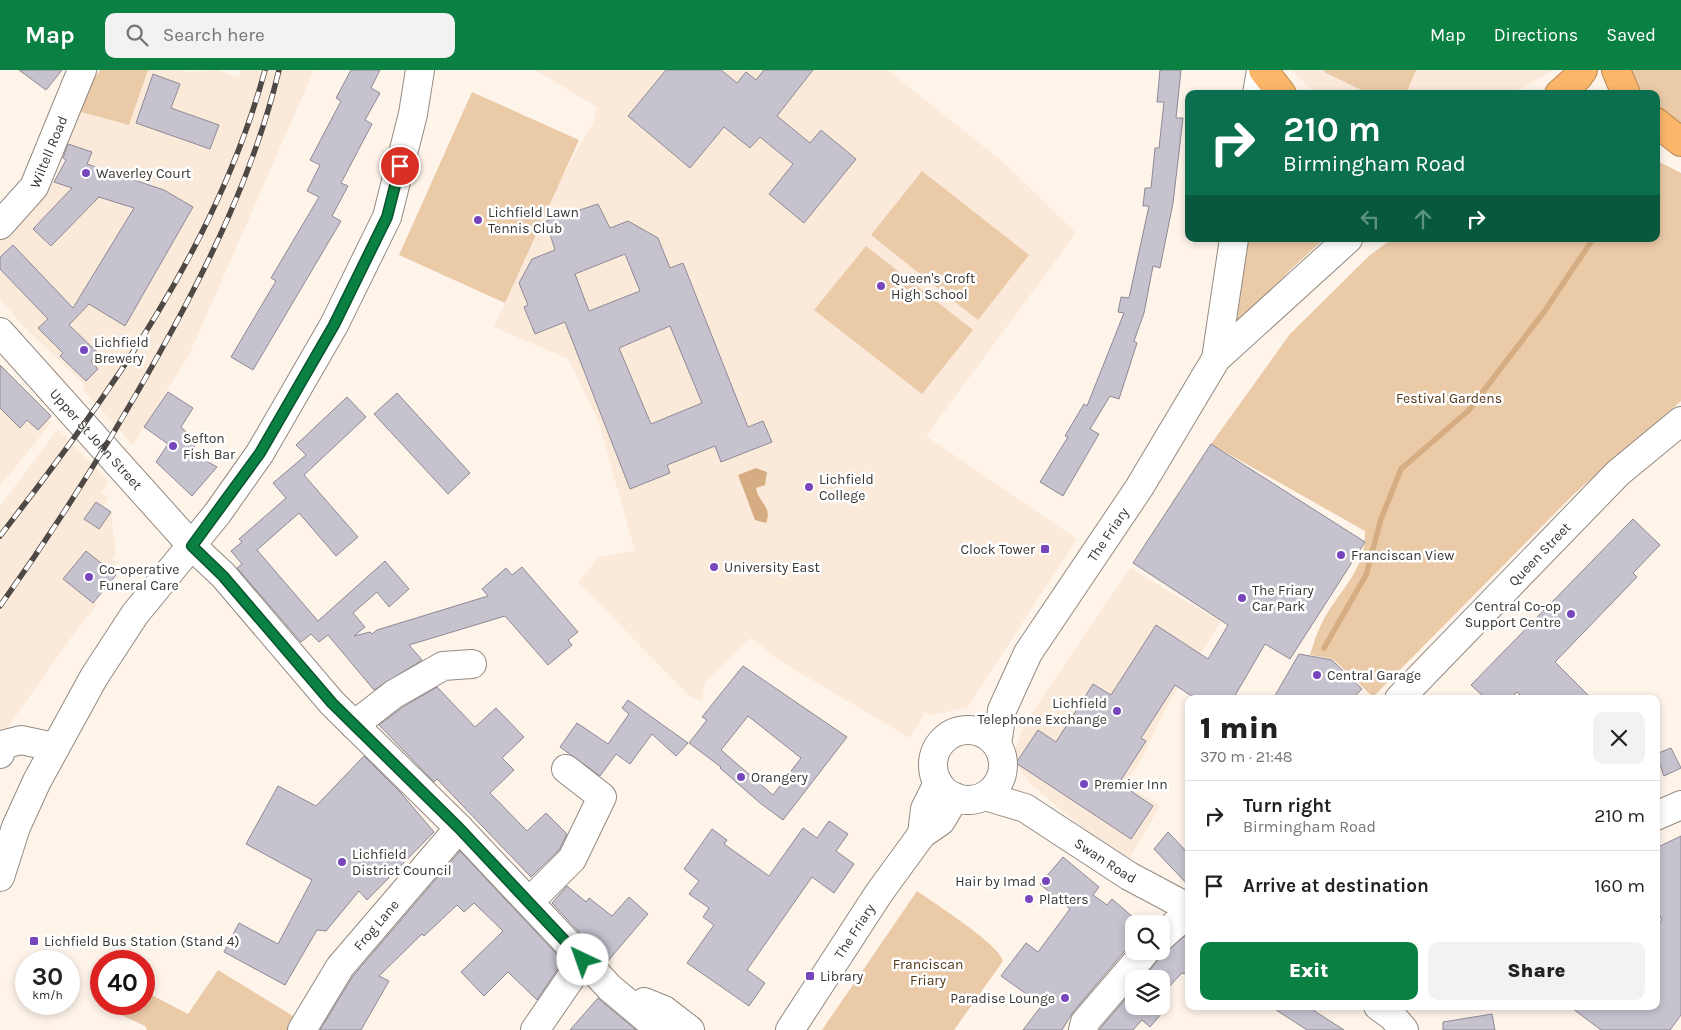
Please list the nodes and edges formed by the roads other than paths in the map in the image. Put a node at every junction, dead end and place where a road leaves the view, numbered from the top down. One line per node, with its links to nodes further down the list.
1 (82, 70): 14 (street, Wiltell Road)
2 (420, 70): 20 (street)
3 (1262, 70): 6 (street); 7 (highway)
4 (1583, 70): 8 (highway)
5 (1616, 70): 9 (highway)
6 (1258, 90)
7 (1279, 90)
8 (1563, 90)
9 (1624, 90)
10 (1660, 125): 12 (highway)
11 (1660, 142): 13 (highway)
12 (1681, 142)
13 (1681, 150)
14 (0, 225)
15 (1234, 242): 18 (street, The Friary)
16 (1345, 242): 18 (street, The Friary)
17 (0, 332): 20 (street, Upper St John Street)
18 (1216, 359): 25 (street, The Friary)
19 (1681, 421): 22 (street, Queen Street)
20 (192, 546): 23 (street, Upper St John Street); 24 (street)
21 (472, 664): 23 (street)
22 (1403, 695)
23 (354, 724): 33 (street, Upper St John Street)
24 (54, 747): 26 (street); 34 (street)
25 (992, 748): 28 (street); 29 (street); 31 (street, Swan Road)
26 (0, 754)
27 (566, 769): 35 (street)
28 (947, 790): 29 (street); 47 (street, The Friary)
29 (985, 796): 31 (street, Swan Road)
30 (1681, 805): 32 (street)
31 (1025, 808): 36 (street, Swan Road)
32 (1660, 814)
33 (459, 828): 35 (street, Upper St John Street); 43 (street, Frog Lane)
34 (0, 877)
35 (530, 901): 39 (street, Upper St John Street)
36 (1185, 908)
37 (1185, 914): 38 (street)
38 (1170, 928)
39 (583, 960): 41 (street, Upper St John Street); 44 (street)
40 (1138, 960): 48 (street)
41 (610, 988): 45 (street, Upper St John Street); 46 (street)
42 (1384, 1010): 49 (street)
43 (302, 1030)
44 (535, 1030)
45 (660, 1030)
46 (690, 1030)
47 (790, 1030)
48 (1083, 1030)
49 (1404, 1030)

